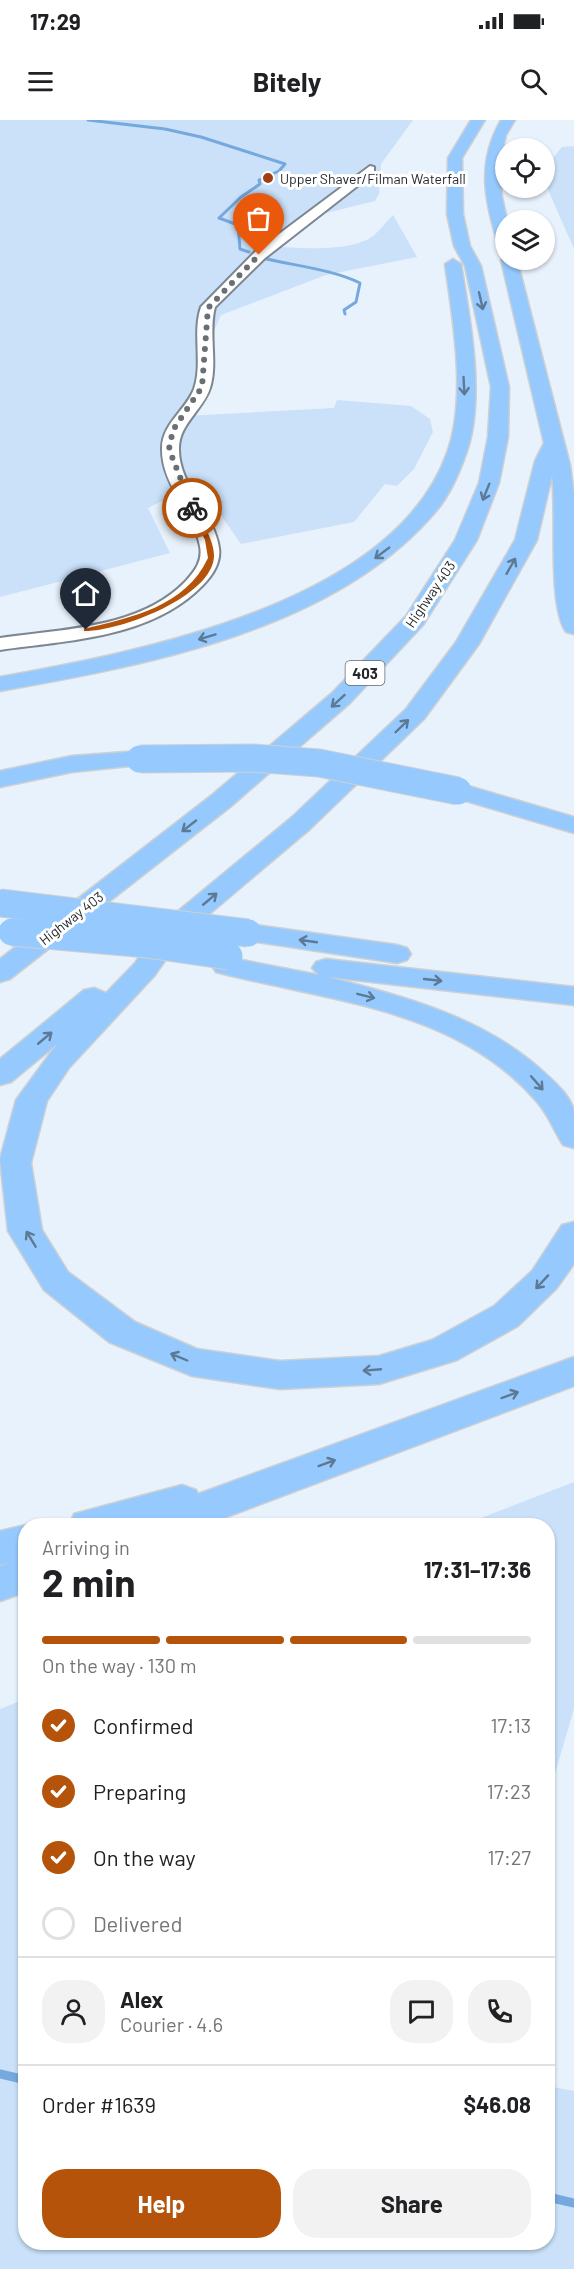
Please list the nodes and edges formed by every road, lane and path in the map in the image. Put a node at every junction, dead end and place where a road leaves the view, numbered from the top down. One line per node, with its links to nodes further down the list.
1 (478, 120): 5 (highway, Highway 403 / 403)
2 (508, 120): 4 (highway)
3 (370, 170): 9 (street)
4 (496, 210)
5 (462, 246): 10 (highway, one-way to 10); 17 (highway, Highway 403 / 403, one-way to 17)
6 (511, 270): 7 (highway)
7 (554, 443): 8 (highway); 15 (highway, one-way to 7)
8 (574, 627)
9 (0, 644)
10 (0, 684)
11 (0, 779): 12 (highway, bridge)
12 (574, 825)
13 (0, 903): 18 (highway, one-way to 13, bridge)
14 (6, 931): 16 (highway, bridge)
15 (169, 934): 20 (highway, one-way to 15); 22 (highway, one-way to 15)
16 (228, 961): 19 (highway, one-way to 19); 21 (highway, one-way to 21)
17 (0, 973)
18 (574, 978)
19 (574, 996)
20 (0, 1075)
21 (574, 1137)
22 (574, 1234)
23 (574, 1371): 24 (highway, one-way to 23)
24 (272, 1483): 25 (highway); 26 (highway)
25 (117, 1518)
26 (178, 1518)
27 (18, 1544): 28 (highway)
28 (0, 1548)
29 (18, 1577): 30 (highway)
30 (0, 1584)

